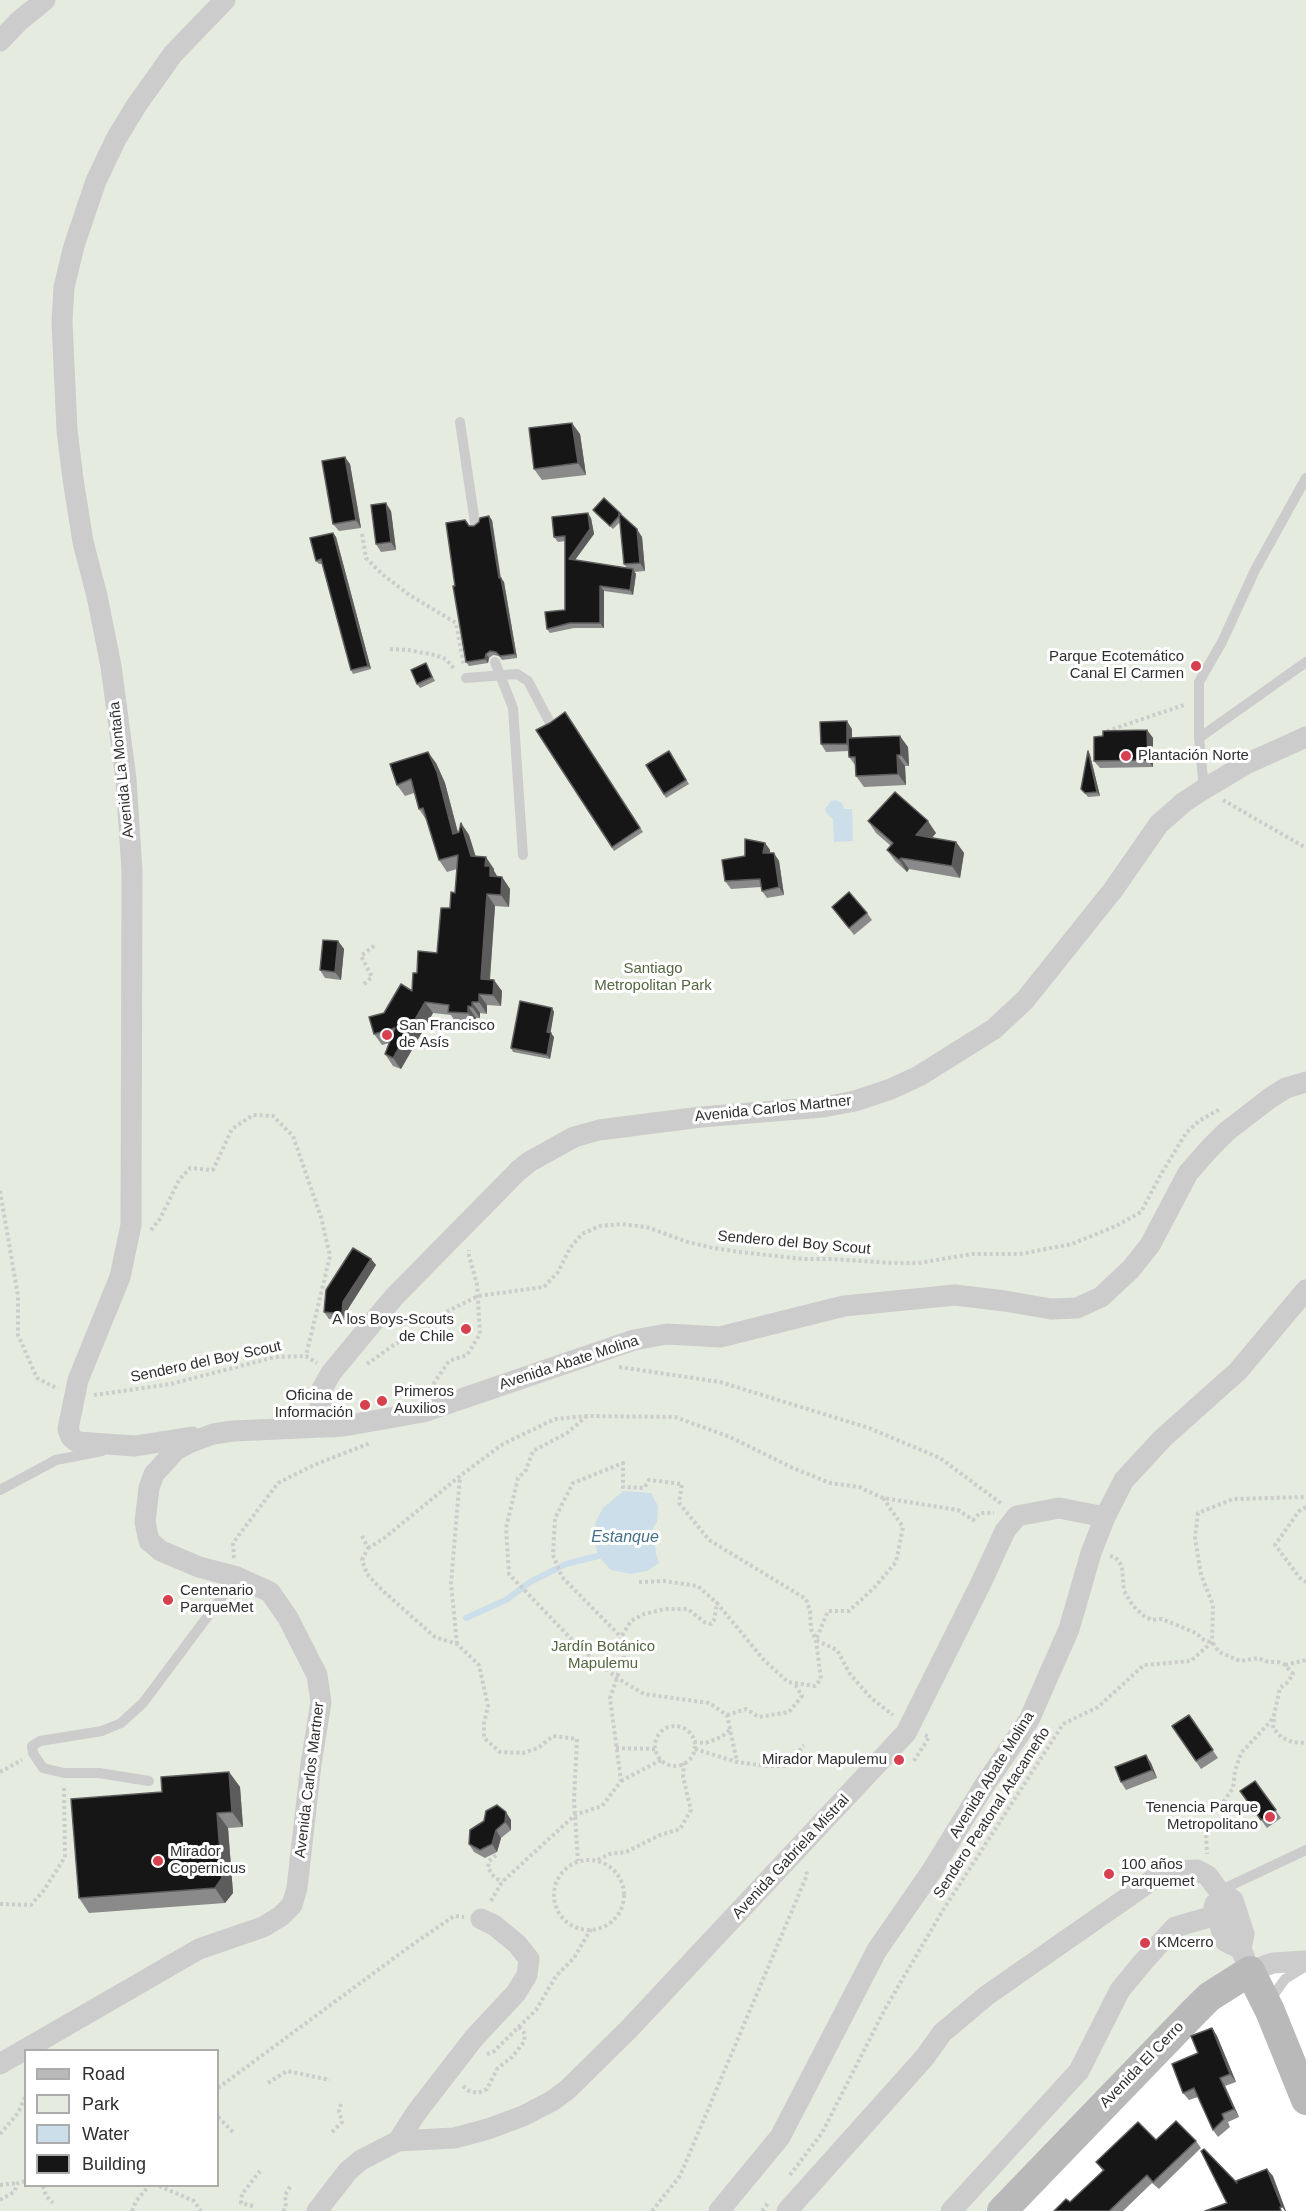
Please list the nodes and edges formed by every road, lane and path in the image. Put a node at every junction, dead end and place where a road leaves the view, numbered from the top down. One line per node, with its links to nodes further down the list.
1 (45, 0): 3 (street)
2 (225, 0): 26 (street, Avenida La Montaña)
3 (0, 41)
4 (460, 422): 6 (lane)
5 (1306, 478): 13 (lane)
6 (475, 523)
7 (362, 534): 12 (path)
8 (390, 649): 12 (path)
9 (495, 662): 11 (lane)
10 (1306, 662): 17 (lane)
11 (500, 675): 12 (lane); 14 (lane); 20 (lane)
12 (466, 678)
13 (1199, 700): 15 (path); 17 (lane)
14 (549, 721)
15 (1107, 731)
16 (1306, 737): 18 (street, Avenida Carlos Martner)
17 (1199, 738): 18 (lane)
18 (1204, 789): 19 (path); 32 (street, Avenida Carlos Martner)
19 (1306, 848)
20 (523, 855)
21 (375, 945): 22 (path)
22 (364, 984)
23 (1306, 1082): 34 (street, Avenida Abate Molina)
24 (1221, 1108): 29 (path, Sendero del Boy Scout)
25 (0, 1191): 33 (path)
26 (131, 1225): 30 (path); 33 (street, Avenida La Montaña)
27 (470, 1244): 29 (path)
28 (1306, 1290): 45 (street, Avenida Abate Molina)
29 (478, 1296): 32 (path, Sendero del Boy Scout); 34 (path)
30 (306, 1356): 32 (path); 33 (path, Sendero del Boy Scout)
31 (613, 1366): 46 (path)
32 (331, 1373): 36 (street, Avenida Carlos Martner)
33 (74, 1397): 38 (street, Avenida La Montaña)
34 (423, 1412): 36 (street, Avenida Abate Molina)
35 (587, 1416): 40 (path); 43 (path); 60 (path)
36 (333, 1427): 37 (street, Avenida Abate Molina)
37 (223, 1432): 38 (street, Avenida La Montaña); 50 (street, Avenida Carlos Martner)
38 (135, 1446): 41 (lane)
39 (325, 1461): 50 (path)
40 (460, 1476): 48 (path); 57 (path)
41 (0, 1490)
42 (1306, 1497): 56 (path)
43 (883, 1498): 46 (path); 55 (path)
44 (1306, 1507): 52 (path)
45 (1105, 1517): 46 (street); 49 (street, Avenida Abate Molina)
46 (1011, 1524): 64 (street, Avenida Gabriela Mistral)
47 (362, 1536): 48 (path)
48 (368, 1548): 57 (path)
49 (1091, 1553): 56 (path); 132 (street, Avenida Abate Molina)
50 (236, 1569): 72 (lane); 98 (street, Avenida Carlos Martner)
51 (639, 1582): 53 (path)
52 (1306, 1582)
53 (717, 1603): 54 (path); 61 (path)
54 (621, 1637): 55 (path); 60 (path)
55 (816, 1640): 61 (path); 64 (path)
56 (1212, 1642): 59 (path); 115 (path, Sendero Peatonal Atacameño)
57 (457, 1644): 81 (path)
58 (1306, 1660): 59 (path)
59 (1285, 1665): 63 (path)
60 (617, 1678): 62 (path); 69 (path)
61 (795, 1683): 62 (path)
62 (727, 1715): 65 (path)
63 (1274, 1715): 67 (path); 88 (path)
64 (909, 1728): 74 (path); 82 (street, Avenida Gabriela Mistral)
65 (731, 1730): 66 (path); 75 (path)
66 (694, 1742): 70 (path); 71 (path)
67 (1306, 1743)
68 (804, 1745): 75 (path)
69 (616, 1748): 70 (path); 80 (path)
70 (655, 1749): 73 (path)
71 (695, 1749): 75 (path); 76 (path)
72 (33, 1753): 77 (path); 78 (lane)
73 (661, 1760): 76 (path); 80 (path)
74 (914, 1761)
75 (737, 1762)
76 (684, 1763): 85 (path)
77 (0, 1772)
78 (64, 1773): 79 (lane); 89 (path)
79 (149, 1781)
80 (621, 1781): 81 (path)
81 (575, 1815): 86 (path); 87 (path)
82 (799, 1849): 113 (street, Avenida Gabriela Mistral); 131 (path)
83 (1306, 1850): 88 (lane)
84 (496, 1855): 87 (path)
85 (597, 1861): 86 (path); 92 (path)
86 (578, 1862): 92 (path)
87 (502, 1882): 91 (path)
88 (1214, 1883): 90 (street); 93 (street); 124 (street)
89 (0, 1904)
90 (1217, 1915): 93 (street); 134 (street)
91 (481, 1919): 105 (path); 113 (street, Avenida Gabriela Mistral)
92 (591, 1929): 97 (path)
93 (1245, 1960): 94 (street, Avenida El Cerro); 96 (street); 135 (street, Avenida El Cerro)
94 (1306, 1960)
95 (1306, 1966): 96 (lane)
96 (1267, 2005): 107 (street)
97 (518, 2026): 100 (path); 102 (path)
98 (26, 2049)
99 (24, 2050): 101 (street, Avenida Carlos Martner)
100 (484, 2056)
101 (0, 2064)
102 (467, 2078)
103 (330, 2080): 104 (path)
104 (268, 2083)
105 (219, 2087)
106 (24, 2100): 112 (path)
107 (1306, 2100)
108 (341, 2104): 111 (path)
109 (219, 2118): 110 (path)
110 (233, 2132)
111 (332, 2132)
112 (0, 2134)
113 (398, 2140): 130 (street, Avenida Gabriela Mistral)
114 (260, 2171): 126 (path)
115 (788, 2176)
116 (24, 2182): 117 (path)
117 (18, 2183): 118 (path); 123 (path)
118 (0, 2185)
119 (291, 2185): 129 (path)
120 (43, 2187): 125 (path)
121 (148, 2187): 127 (path)
122 (161, 2187): 128 (path)
123 (0, 2200)
124 (781, 2202): 133 (path)
125 (53, 2203)
126 (253, 2206)
127 (132, 2211)
128 (201, 2211)
129 (283, 2211)
130 (317, 2211)
131 (652, 2211)
132 (719, 2211)
133 (762, 2211)
134 (951, 2211)
135 (1002, 2211)

